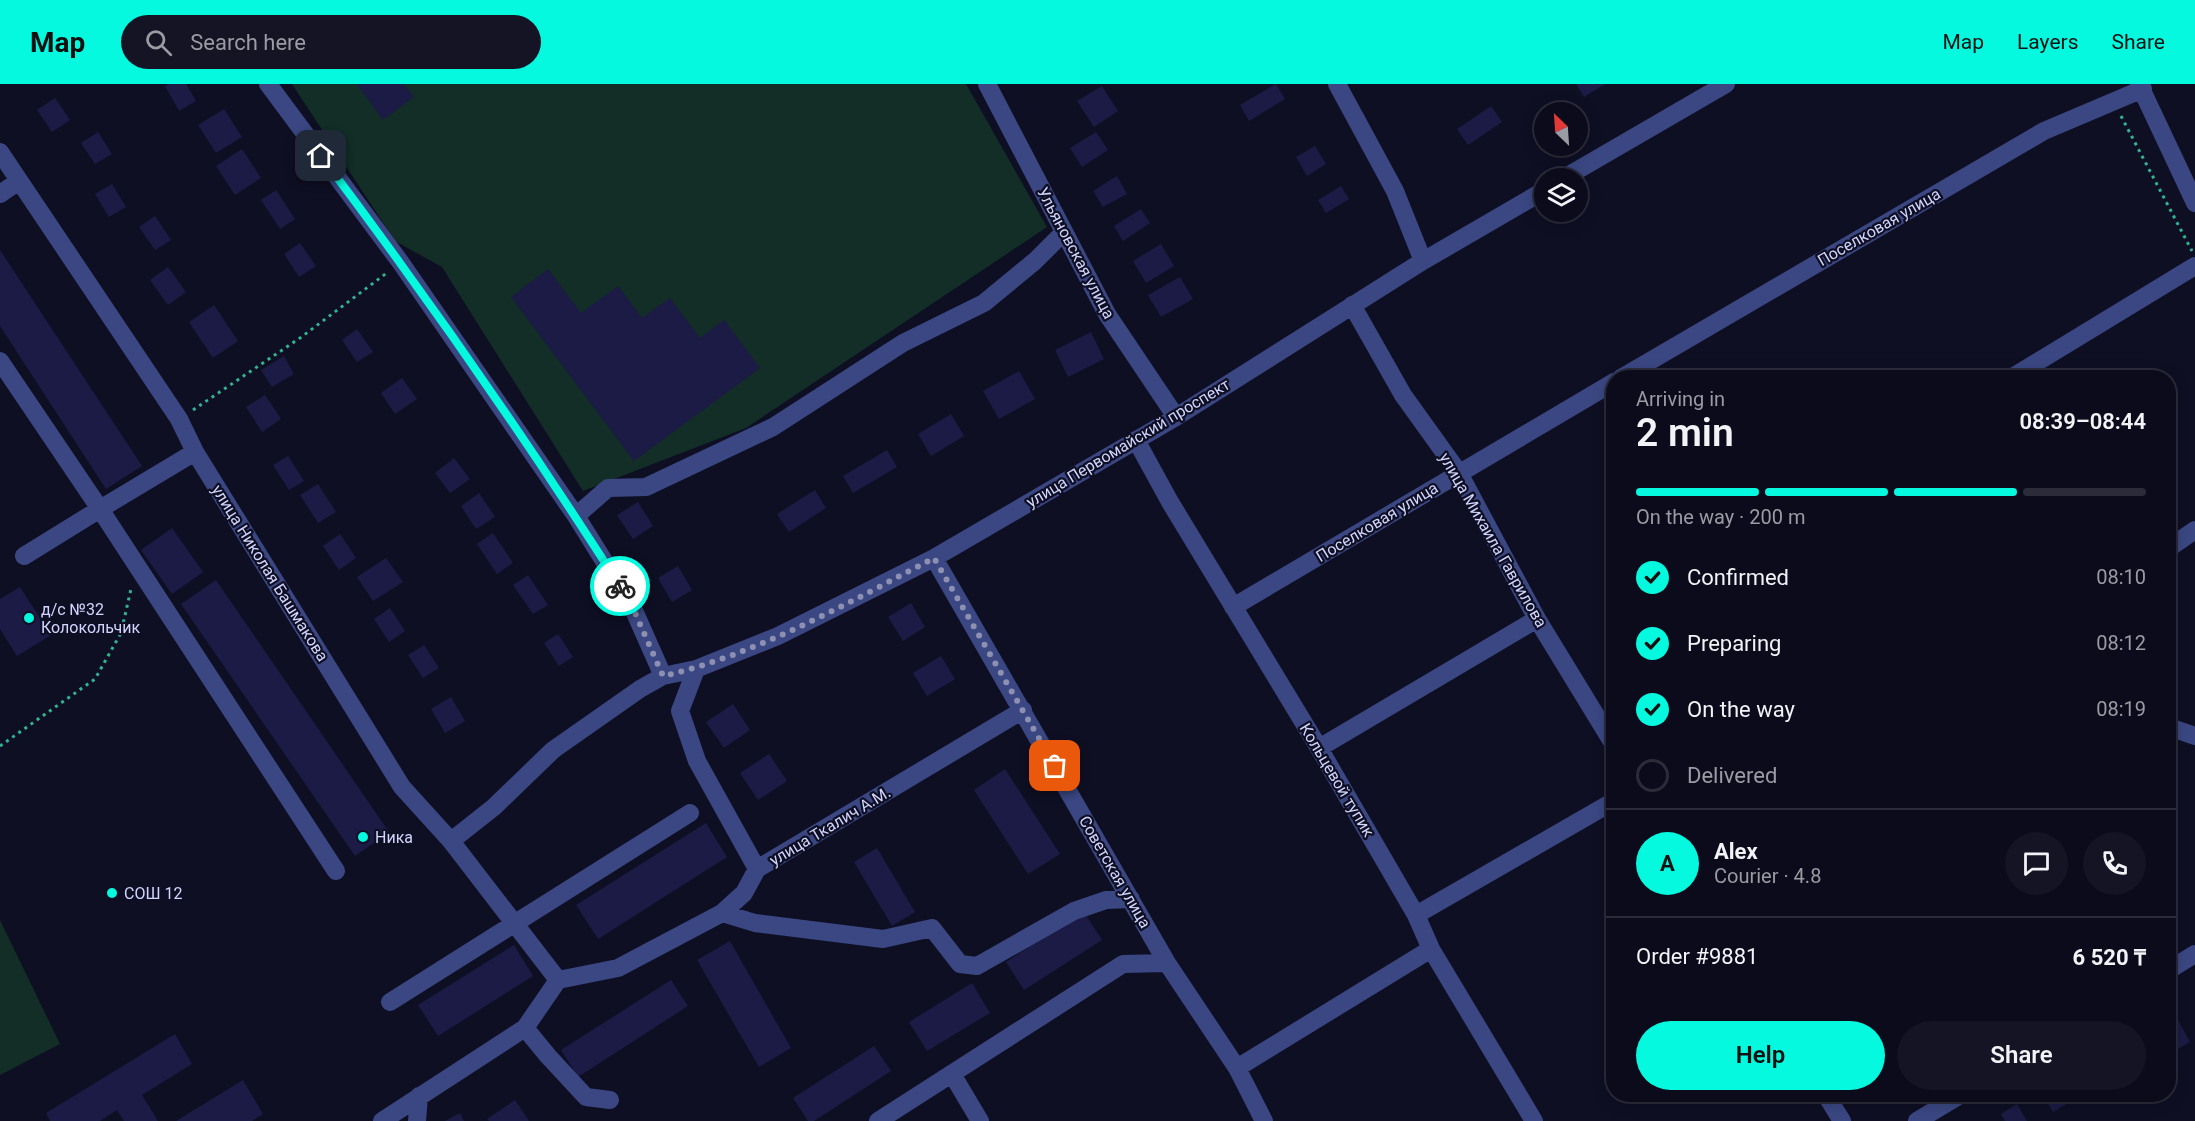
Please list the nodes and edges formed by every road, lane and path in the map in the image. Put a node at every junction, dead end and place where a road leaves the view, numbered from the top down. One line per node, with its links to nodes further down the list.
1 (268, 84): 17 (street)
2 (987, 84): 14 (street, Ульяновская улица)
3 (1337, 84): 16 (street)
4 (1726, 84): 6 (street)
5 (2141, 87): 7 (street, Поселковая улица); 13 (street)
6 (1703, 91): 9 (street)
7 (2113, 101): 15 (path); 21 (street, Поселковая улица)
8 (0, 152): 10 (street, улица Николая Башмакова)
9 (1580, 168)
10 (19, 181): 11 (street); 25 (street, улица Николая Башмакова)
11 (0, 194)
12 (1534, 196): 16 (street, улица Первомайский проспект)
13 (2195, 203)
14 (1064, 232): 24 (street, Ульяновская улица); 30 (street)
15 (2195, 258)
16 (1423, 261): 19 (street, улица Первомайский проспект)
17 (401, 263): 25 (path); 30 (street)
18 (2195, 266): 22 (street)
19 (1352, 305): 24 (street, улица Первомайский проспект); 28 (street, улица Михаила Гаврилова)
20 (0, 361): 29 (street)
21 (1635, 370)
22 (2024, 370)
23 (1606, 387): 28 (street, Поселковая улица)
24 (1176, 417): 26 (street, улица Первомайский проспект)
25 (179, 419): 27 (street, улица Николая Башмакова)
26 (1136, 440): 34 (street, улица Первомайский проспект); 36 (street, Кольцевой тупик)
27 (195, 452): 29 (street); 48 (street, улица Николая Башмакова)
28 (1459, 473): 36 (street, Поселковая улица); 37 (street, улица Михаила Гаврилова)
29 (100, 509): 33 (street); 35 (street)
30 (576, 516): 39 (street)
31 (2195, 530): 32 (street)
32 (2176, 543)
33 (24, 556)
34 (934, 558): 38 (street, улица Первомайский проспект); 40 (street, Советская улица)
35 (137, 565): 44 (path); 50 (street)
36 (1233, 607): 45 (street, Кольцевой тупик)
37 (1537, 619): 42 (street, улица Михаила Гаврилова); 45 (street)
38 (696, 669): 39 (street, улица Первомайский проспект); 49 (street)
39 (663, 676): 48 (street, улица Первомайский проспект)
40 (1023, 710): 49 (street, улица Ткалич А.М.); 51 (street, Советская улица)
41 (2176, 729): 43 (street)
42 (1606, 732)
43 (2195, 735)
44 (0, 746)
45 (1319, 748): 53 (street, Кольцевой тупик)
46 (1606, 806): 53 (street)
47 (690, 813): 54 (street)
48 (451, 841): 54 (street, улица Николая Башмакова)
49 (757, 869): 52 (street, улица Ткалич А.М.)
50 (336, 871)
51 (1131, 899): 52 (street); 57 (street, Советская улица)
52 (722, 913): 59 (street, улица Ткалич А.М.)
53 (1416, 915): 55 (street, Кольцевой тупик)
54 (514, 922): 59 (street, улица Николая Башмакова); 60 (street)
55 (1431, 949): 62 (street); 73 (street, Кольцевой тупик)
56 (2195, 954): 58 (street)
57 (1167, 963): 62 (street, Советская улица); 63 (street)
58 (2176, 966)
59 (558, 980): 61 (street)
60 (390, 1002)
61 (525, 1028): 64 (street); 65 (street)
62 (1237, 1068): 72 (street, Советская улица)
63 (952, 1074): 70 (street); 71 (street)
64 (419, 1096): 68 (street); 69 (street)
65 (610, 1100)
66 (1830, 1102): 74 (street)
67 (1948, 1102): 75 (street)
68 (382, 1121)
69 (417, 1121)
70 (878, 1121)
71 (980, 1121)
72 (1264, 1121)
73 (1534, 1121)
74 (1842, 1121)
75 (1917, 1121)

